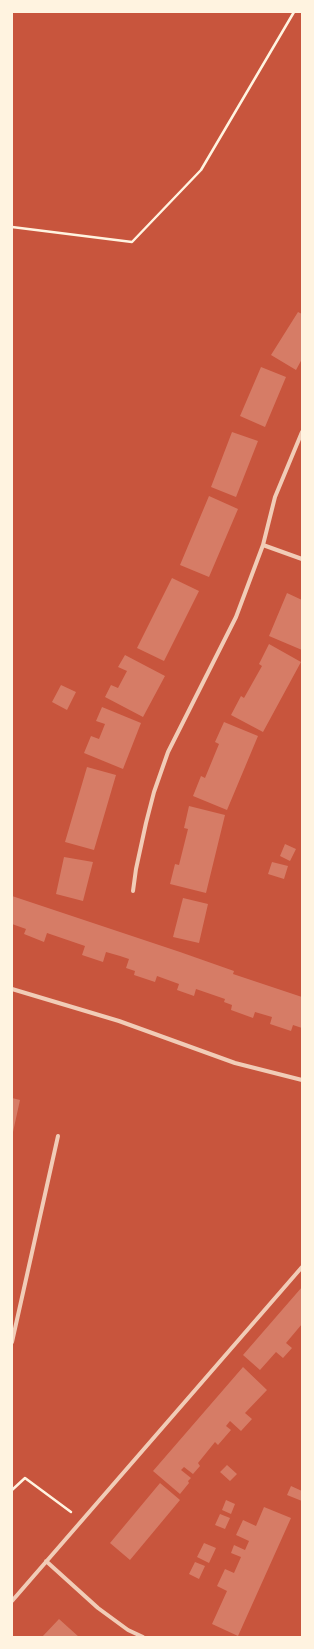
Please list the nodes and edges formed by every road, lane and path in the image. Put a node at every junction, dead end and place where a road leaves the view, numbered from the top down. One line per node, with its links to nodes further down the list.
1 (294, 12): 2 (path)
2 (12, 227)
3 (302, 432): 4 (street)
4 (263, 545): 5 (street); 6 (street)
5 (302, 559)
6 (133, 891)
7 (12, 989): 8 (street)
8 (302, 1080)
9 (58, 1136): 11 (street)
10 (302, 1267): 13 (street)
11 (12, 1342)
12 (12, 1490): 13 (path)
13 (82, 1520): 14 (street)
14 (46, 1561): 15 (street); 16 (street)
15 (12, 1601)
16 (143, 1637)

